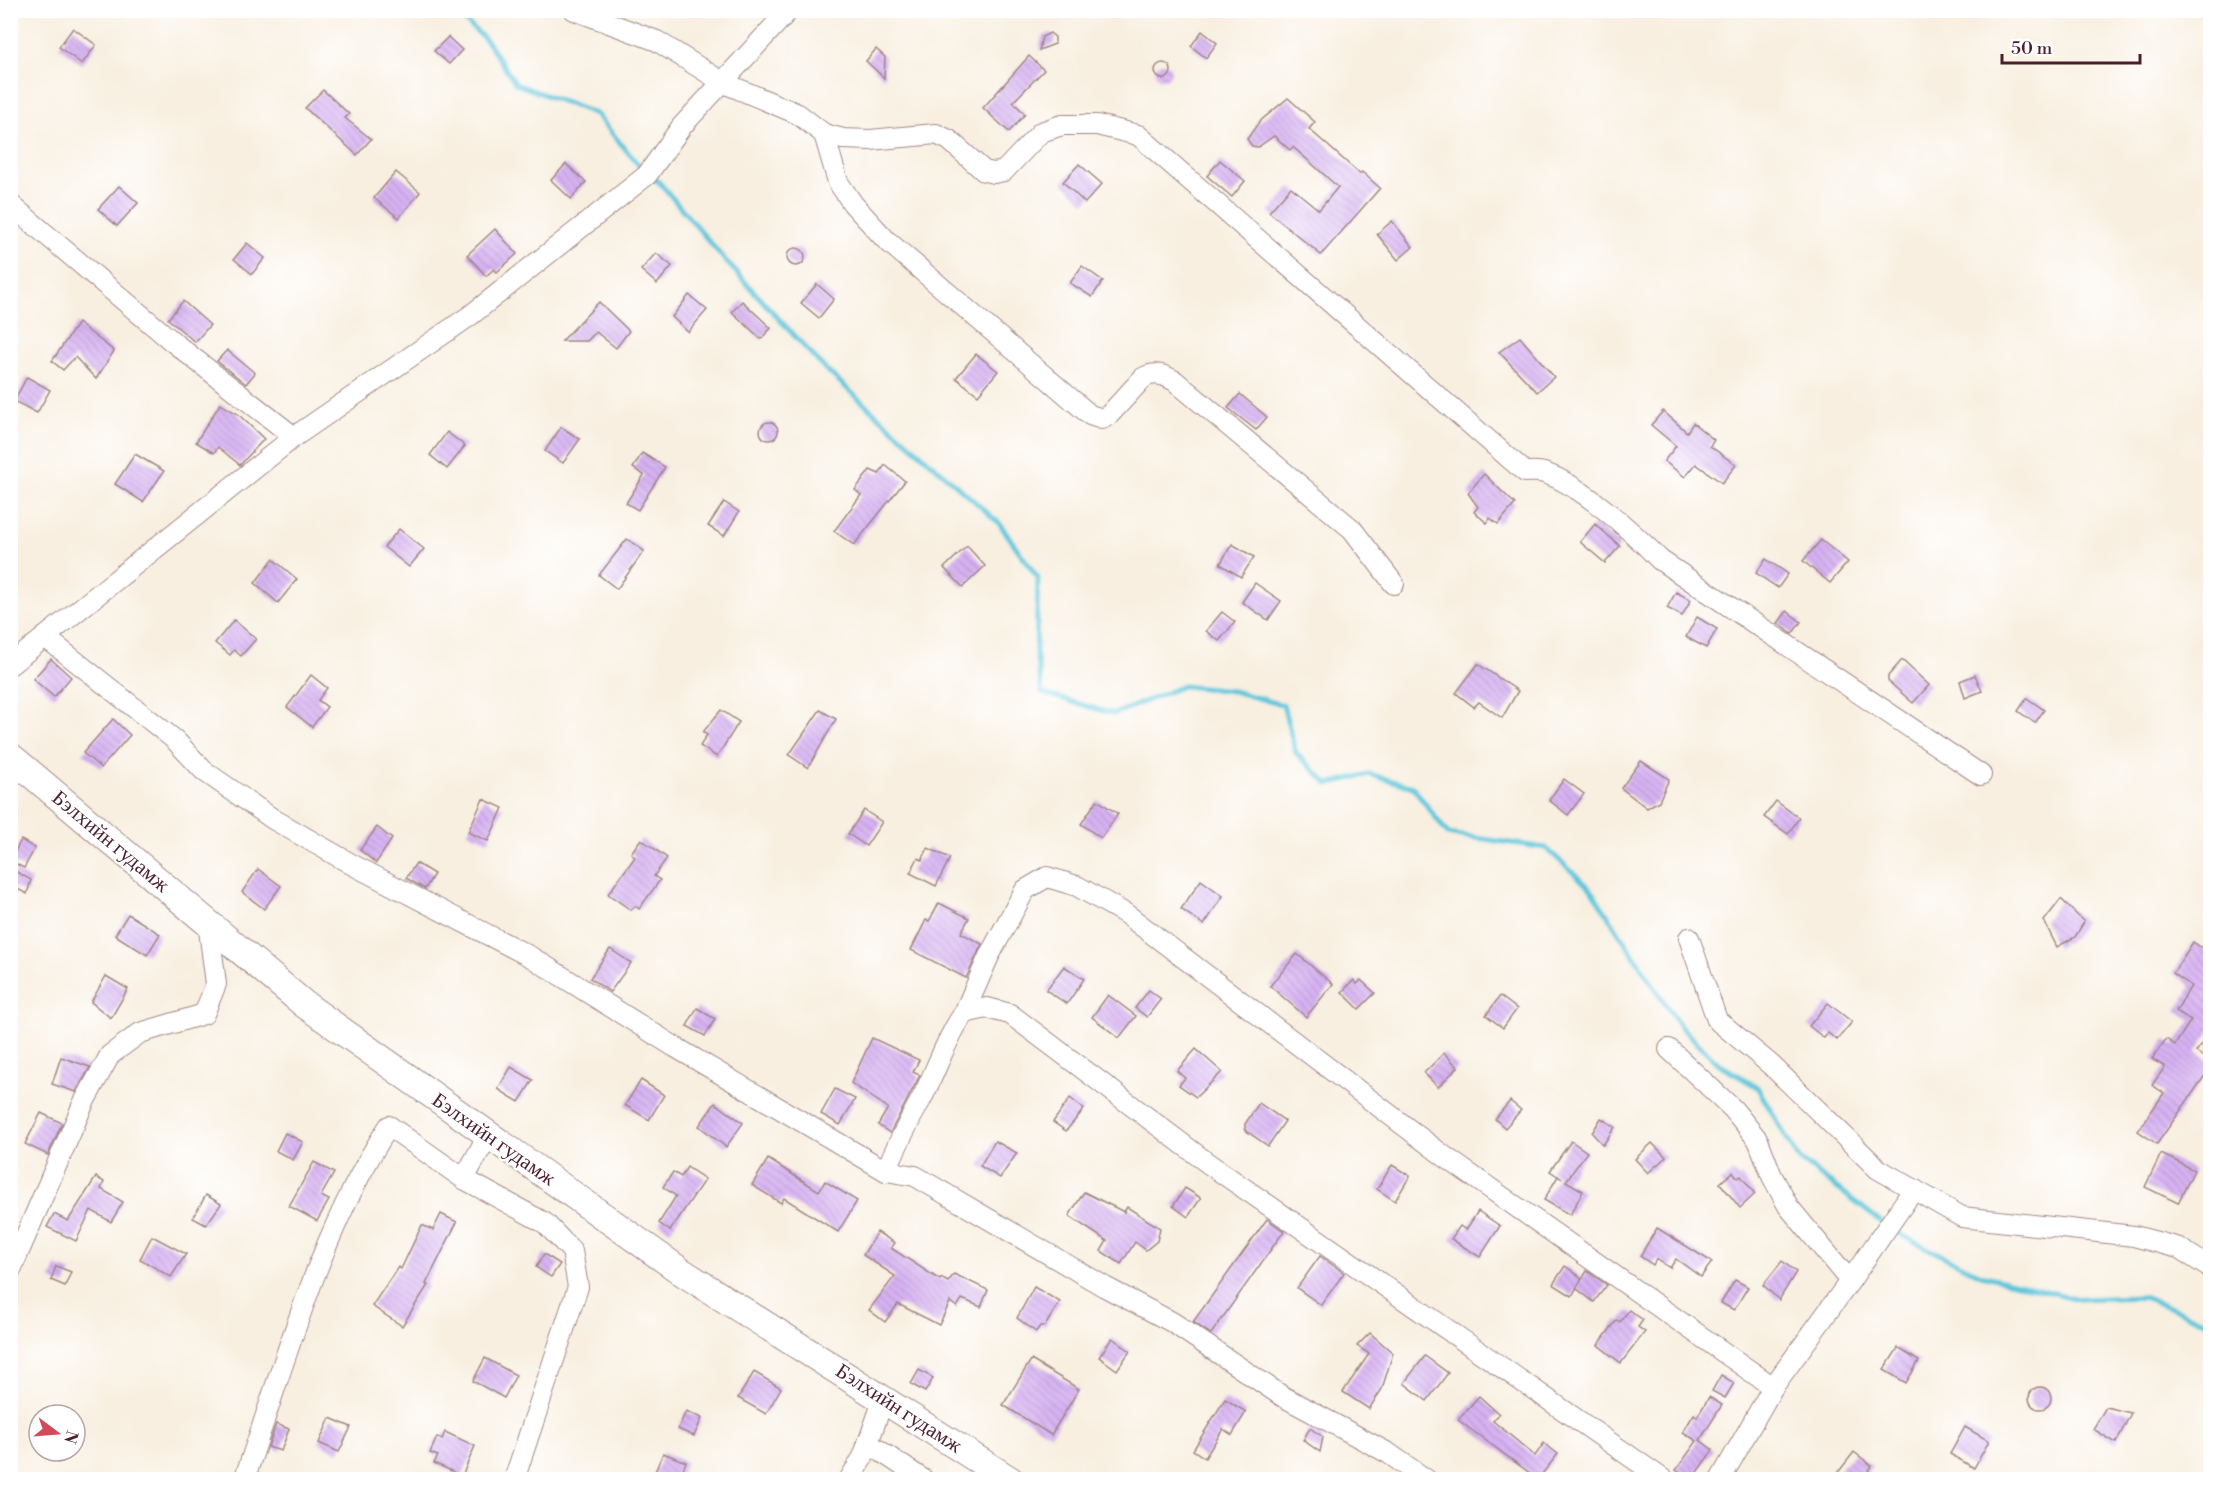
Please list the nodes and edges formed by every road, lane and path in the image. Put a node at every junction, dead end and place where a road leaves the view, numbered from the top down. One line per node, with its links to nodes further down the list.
1 (574, 10): 3 (street)
2 (789, 10): 3 (street)
3 (724, 83): 4 (street); 6 (street)
4 (824, 134): 7 (street); 11 (street)
5 (10, 204): 6 (street)
6 (294, 437): 8 (street)
7 (1394, 584)
8 (45, 637): 9 (street); 17 (street)
9 (10, 665)
10 (10, 756): 12 (main road, Бэлхийн гудамж)
11 (1982, 775)
12 (208, 922): 16 (main road, Бэлхийн гудамж); 21 (street)
13 (1689, 938): 19 (street)
14 (964, 1013): 17 (street); 23 (street); 32 (street)
15 (1669, 1049): 22 (street)
16 (488, 1135): 18 (street); 24 (main road, Бэлхийн гудамж)
17 (886, 1171): 31 (street)
18 (464, 1179): 26 (street); 27 (street)
19 (1914, 1189): 20 (street); 22 (street)
20 (2211, 1268)
21 (10, 1272)
22 (1851, 1281): 23 (street)
23 (1773, 1387): 33 (street)
24 (884, 1398): 25 (street); 30 (main road, Бэлхийн гудамж)
25 (868, 1443): 28 (street); 29 (street)
26 (244, 1479)
27 (514, 1479)
28 (849, 1479)
29 (924, 1479)
30 (1010, 1479)
31 (1427, 1479)
32 (1664, 1479)
33 (1720, 1479)

